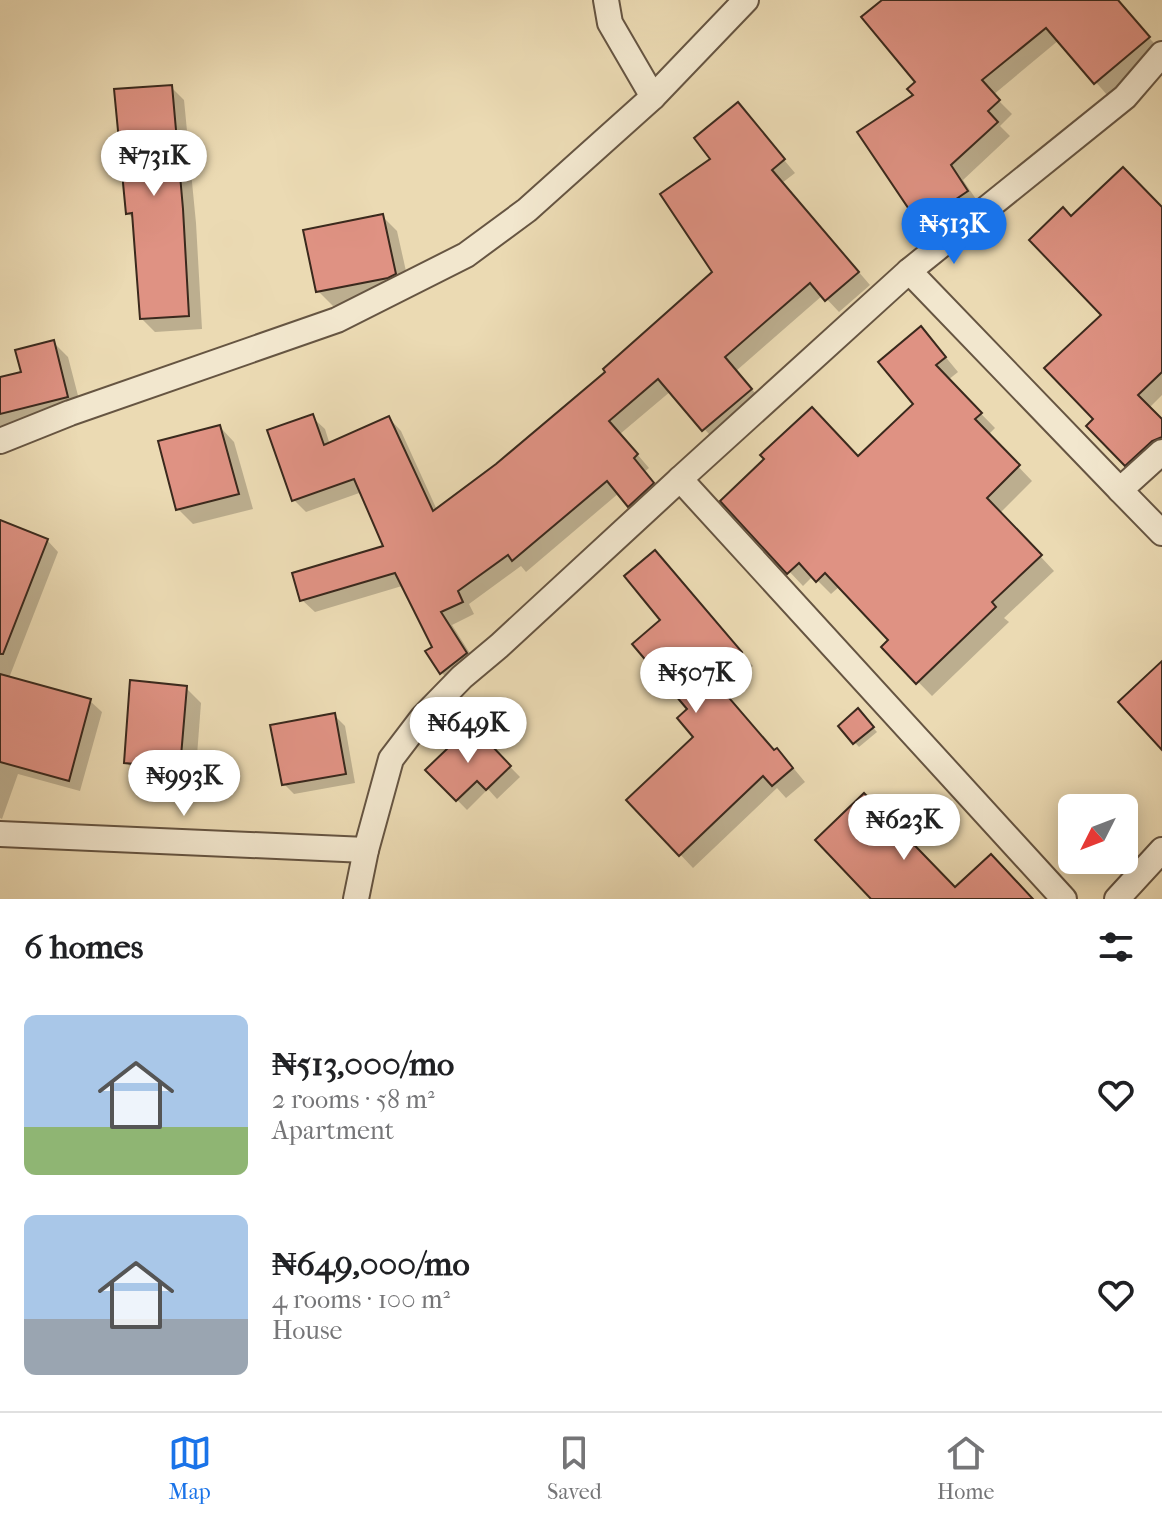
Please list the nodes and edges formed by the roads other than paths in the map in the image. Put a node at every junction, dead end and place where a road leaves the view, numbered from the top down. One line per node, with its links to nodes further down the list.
1 (606, 0): 4 (street)
2 (746, 0): 4 (street)
3 (1162, 54): 5 (street)
4 (653, 97): 6 (street)
5 (909, 271): 8 (street); 9 (street)
6 (0, 441)
7 (1162, 452): 9 (street)
8 (680, 479): 12 (street); 15 (street)
9 (1120, 490): 10 (street)
10 (1162, 533)
11 (0, 834): 12 (street)
12 (366, 850): 14 (street)
13 (1162, 850): 16 (street)
14 (356, 899)
15 (1064, 899)
16 (1117, 899)

